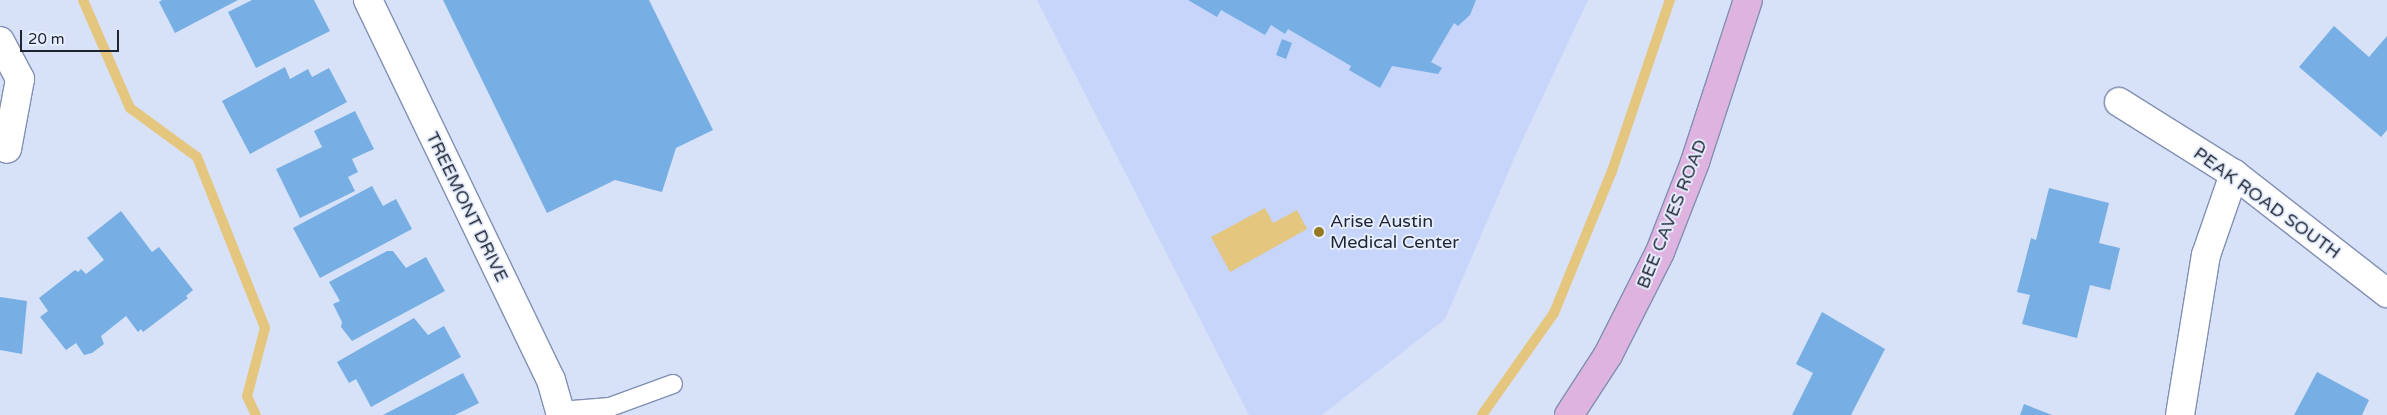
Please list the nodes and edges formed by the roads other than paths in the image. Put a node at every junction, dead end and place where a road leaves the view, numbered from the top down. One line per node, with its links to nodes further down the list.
1 (368, 0): 9 (street, TREEMONT DRIVE)
2 (1748, 0): 10 (main road, BEE CAVES ROAD)
3 (0, 42): 5 (street)
4 (2120, 102): 6 (street, PEAK ROAD SOUTH)
5 (7, 149)
6 (2234, 174): 7 (street, PEAK ROAD SOUTH); 11 (street)
7 (2387, 292)
8 (673, 384): 9 (lane)
9 (561, 413)
10 (1569, 415)
11 (2180, 415)

